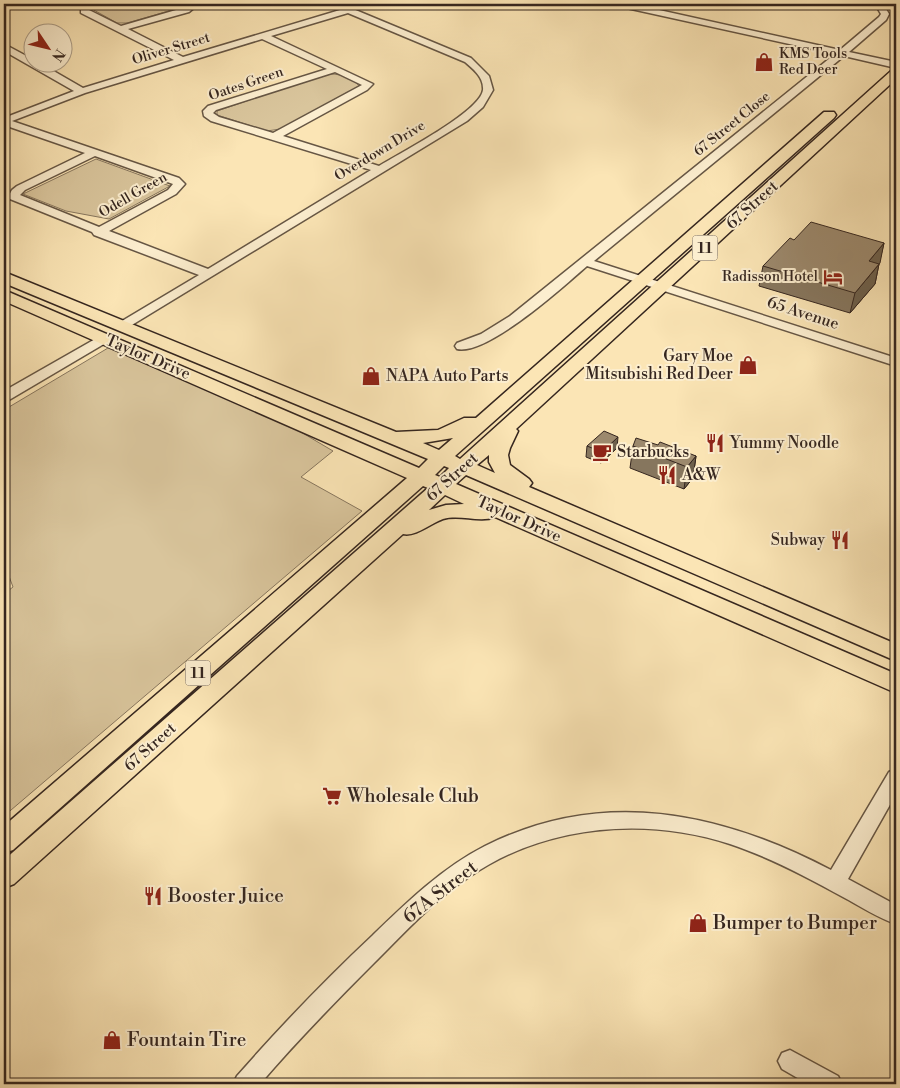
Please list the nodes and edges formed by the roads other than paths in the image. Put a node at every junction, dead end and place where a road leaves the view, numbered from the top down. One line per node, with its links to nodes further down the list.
1 (94, 4): 7 (street)
2 (190, 4): 7 (street)
3 (334, 4): 6 (street, Overdown Drive)
4 (622, 4): 10 (street)
5 (878, 4): 10 (street, 67 Street Close)
6 (348, 10): 8 (street, Oliver Street); 20 (street, Overdown Drive)
7 (119, 29): 13 (street)
8 (263, 36): 13 (street, Oliver Street); 15 (street, Oates Green)
9 (4, 48): 11 (street)
10 (842, 53): 14 (street); 22 (street, 67 Street Close)
11 (16, 54): 12 (street); 16 (street)
12 (4, 59)
13 (182, 60): 16 (street, Oliver Street)
14 (894, 64): 25 (main road, 67 Street / 11); 26 (main road, 67 Street / 11)
15 (335, 69): 18 (street, Oates Green); 18 (street, Oates Green)
16 (82, 91): 17 (street, Oliver Street)
17 (4, 122): 19 (street, Odell Green)
18 (274, 137): 20 (street, Oates Green)
19 (94, 153): 21 (street, Odell Green); 21 (street, Odell Green)
20 (379, 169): 23 (street, Overdown Drive)
21 (98, 232): 23 (street, Odell Green)
22 (586, 262): 25 (street); 30 (street, 67 Street Close)
23 (208, 274): 28 (street, Overdown Drive)
24 (4, 277): 28 (main road, Taylor Drive)
25 (643, 280): 26 (street, 65 Avenue); 33 (main road, 67 Street / 11)
26 (663, 287): 31 (street, 65 Avenue); 34 (main road, 67 Street / 11)
27 (4, 295): 29 (main road, Taylor Drive)
28 (122, 328): 35 (main road, Taylor Drive)
29 (104, 338): 32 (street); 36 (main road, Taylor Drive)
30 (462, 346)
31 (896, 362)
32 (4, 397)
33 (509, 398): 35 (main road); 37 (main road, 67 Street / 11)
34 (513, 422): 39 (main road, 67 Street / 11); 41 (main road)
35 (380, 432): 37 (main road, Taylor Drive)
36 (343, 442): 38 (main road, Taylor Drive); 40 (main road)
37 (441, 458): 38 (main road, 67 Street / 11); 39 (main road, Taylor Drive)
38 (420, 476): 39 (main road, Taylor Drive); 40 (main road, 67 Street / 11)
39 (452, 477): 41 (main road, Taylor Drive); 42 (main road, Taylor Drive); 43 (main road, 67 Street / 11); 44 (main road)
40 (391, 503): 48 (main road, 67 Street / 11)
41 (588, 519): 44 (main road, Taylor Drive)
42 (533, 525): 43 (main road); 46 (main road, Taylor Drive)
43 (373, 549): 49 (main road, 67 Street / 11)
44 (718, 576): 45 (main road, Taylor Drive)
45 (896, 653)
46 (896, 684)
47 (896, 777): 50 (street)
48 (4, 842)
49 (4, 876)
50 (835, 883): 51 (street, 67A Street); 53 (street, 67A Street)
51 (896, 915)
52 (790, 1061): 54 (street)
53 (245, 1084)
54 (830, 1084)

